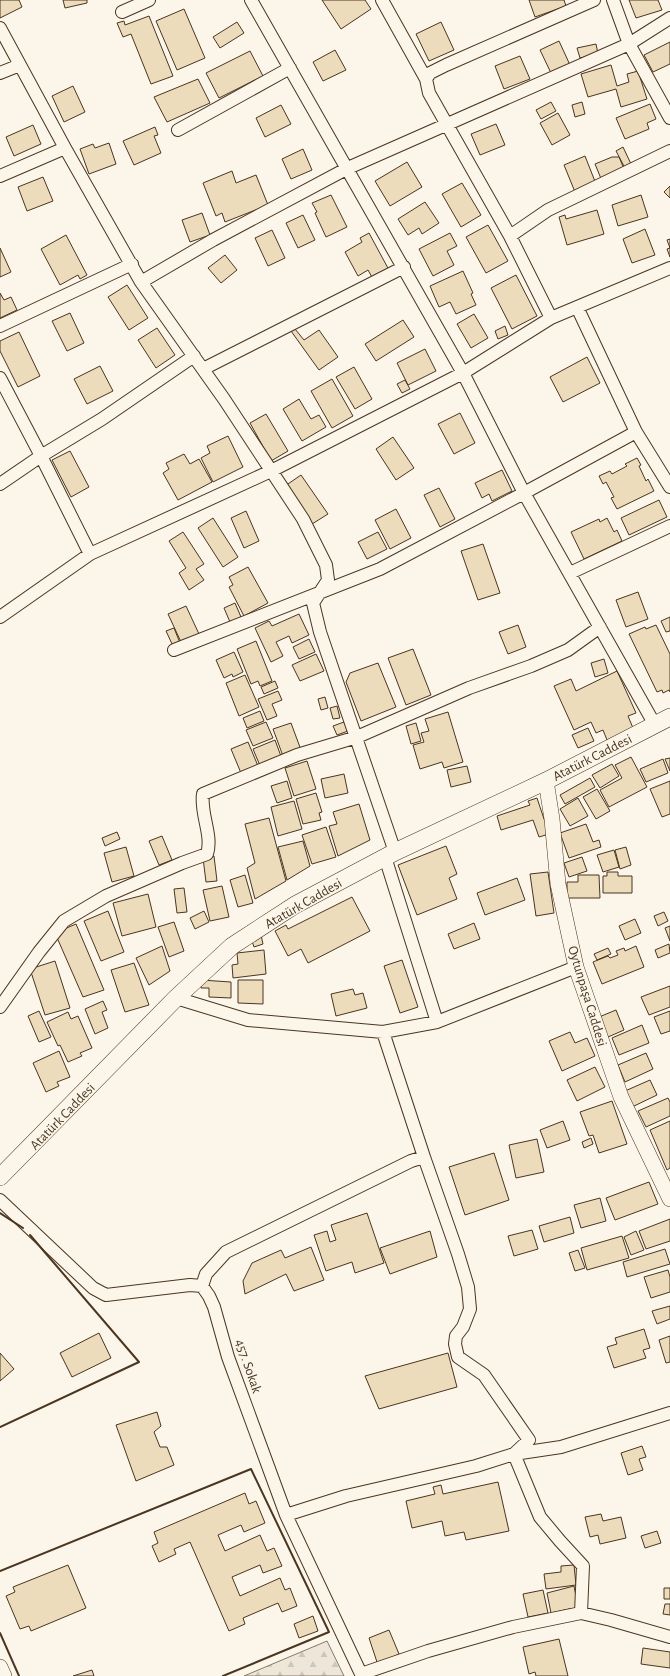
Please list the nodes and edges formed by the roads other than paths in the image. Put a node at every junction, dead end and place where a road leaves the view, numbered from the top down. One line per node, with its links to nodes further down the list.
1 (149, 0): 6 (street)
2 (251, 0): 11 (street)
3 (382, 0): 13 (street)
4 (594, 0): 13 (street)
5 (613, 0): 9 (street)
6 (122, 12)
7 (670, 18): 9 (street)
8 (0, 28): 10 (street)
9 (628, 44): 14 (street); 15 (street)
10 (20, 65): 12 (street); 17 (street)
11 (290, 68): 16 (street); 19 (street)
12 (0, 72)
13 (426, 79): 15 (street)
14 (670, 118)
15 (447, 124): 19 (street); 21 (street)
16 (178, 130)
17 (65, 148): 20 (street); 22 (street)
18 (670, 151): 21 (street)
19 (348, 168): 23 (street); 25 (street)
20 (0, 176)
21 (510, 236): 27 (street)
22 (132, 264): 25 (street); 28 (street)
23 (404, 267): 30 (street); 31 (street)
24 (670, 268): 26 (street)
25 (142, 282): 29 (street)
26 (577, 307): 27 (street); 33 (street)
27 (551, 318): 31 (street)
28 (0, 326)
29 (194, 356): 30 (street); 34 (street)
30 (203, 369): 35 (street)
31 (463, 373): 35 (street); 38 (street)
32 (0, 378): 34 (street)
33 (636, 432): 37 (street); 38 (street)
34 (41, 456): 36 (street); 40 (street)
35 (271, 471): 40 (street); 42 (street)
36 (0, 484)
37 (670, 487)
38 (524, 493): 41 (street); 42 (street)
39 (670, 526): 41 (street)
40 (90, 554): 43 (street)
41 (570, 573): 44 (street)
42 (320, 591): 45 (street); 48 (street)
43 (0, 617)
44 (600, 627): 47 (street); 48 (street)
45 (174, 650)
46 (670, 717): 47 (main road, Atatürk Caddesi)
47 (655, 725): 49 (main road, Atatürk Caddesi)
48 (357, 737): 50 (street); 53 (street)
49 (546, 781): 50 (main road, Atatürk Caddesi); 51 (street, Oytunpaşa Caddesi)
50 (390, 854): 52 (main road, Atatürk Caddesi); 54 (street)
51 (576, 967): 54 (street); 58 (street, Oytunpaşa Caddesi)
52 (176, 998): 55 (street); 57 (main road, Atatürk Caddesi)
53 (0, 1007)
54 (437, 1022): 55 (street)
55 (383, 1032): 56 (street)
56 (424, 1157): 60 (street); 62 (street)
57 (0, 1177)
58 (670, 1199)
59 (0, 1200): 60 (street)
60 (202, 1286): 63 (street, 457. Sokak)
61 (670, 1413): 62 (street)
62 (514, 1454): 63 (street); 64 (street)
63 (286, 1515): 67 (street, 457. Sokak)
64 (581, 1613): 65 (street); 67 (street)
65 (670, 1636)
66 (0, 1667): 68 (street)
67 (361, 1675)
68 (4, 1676)

